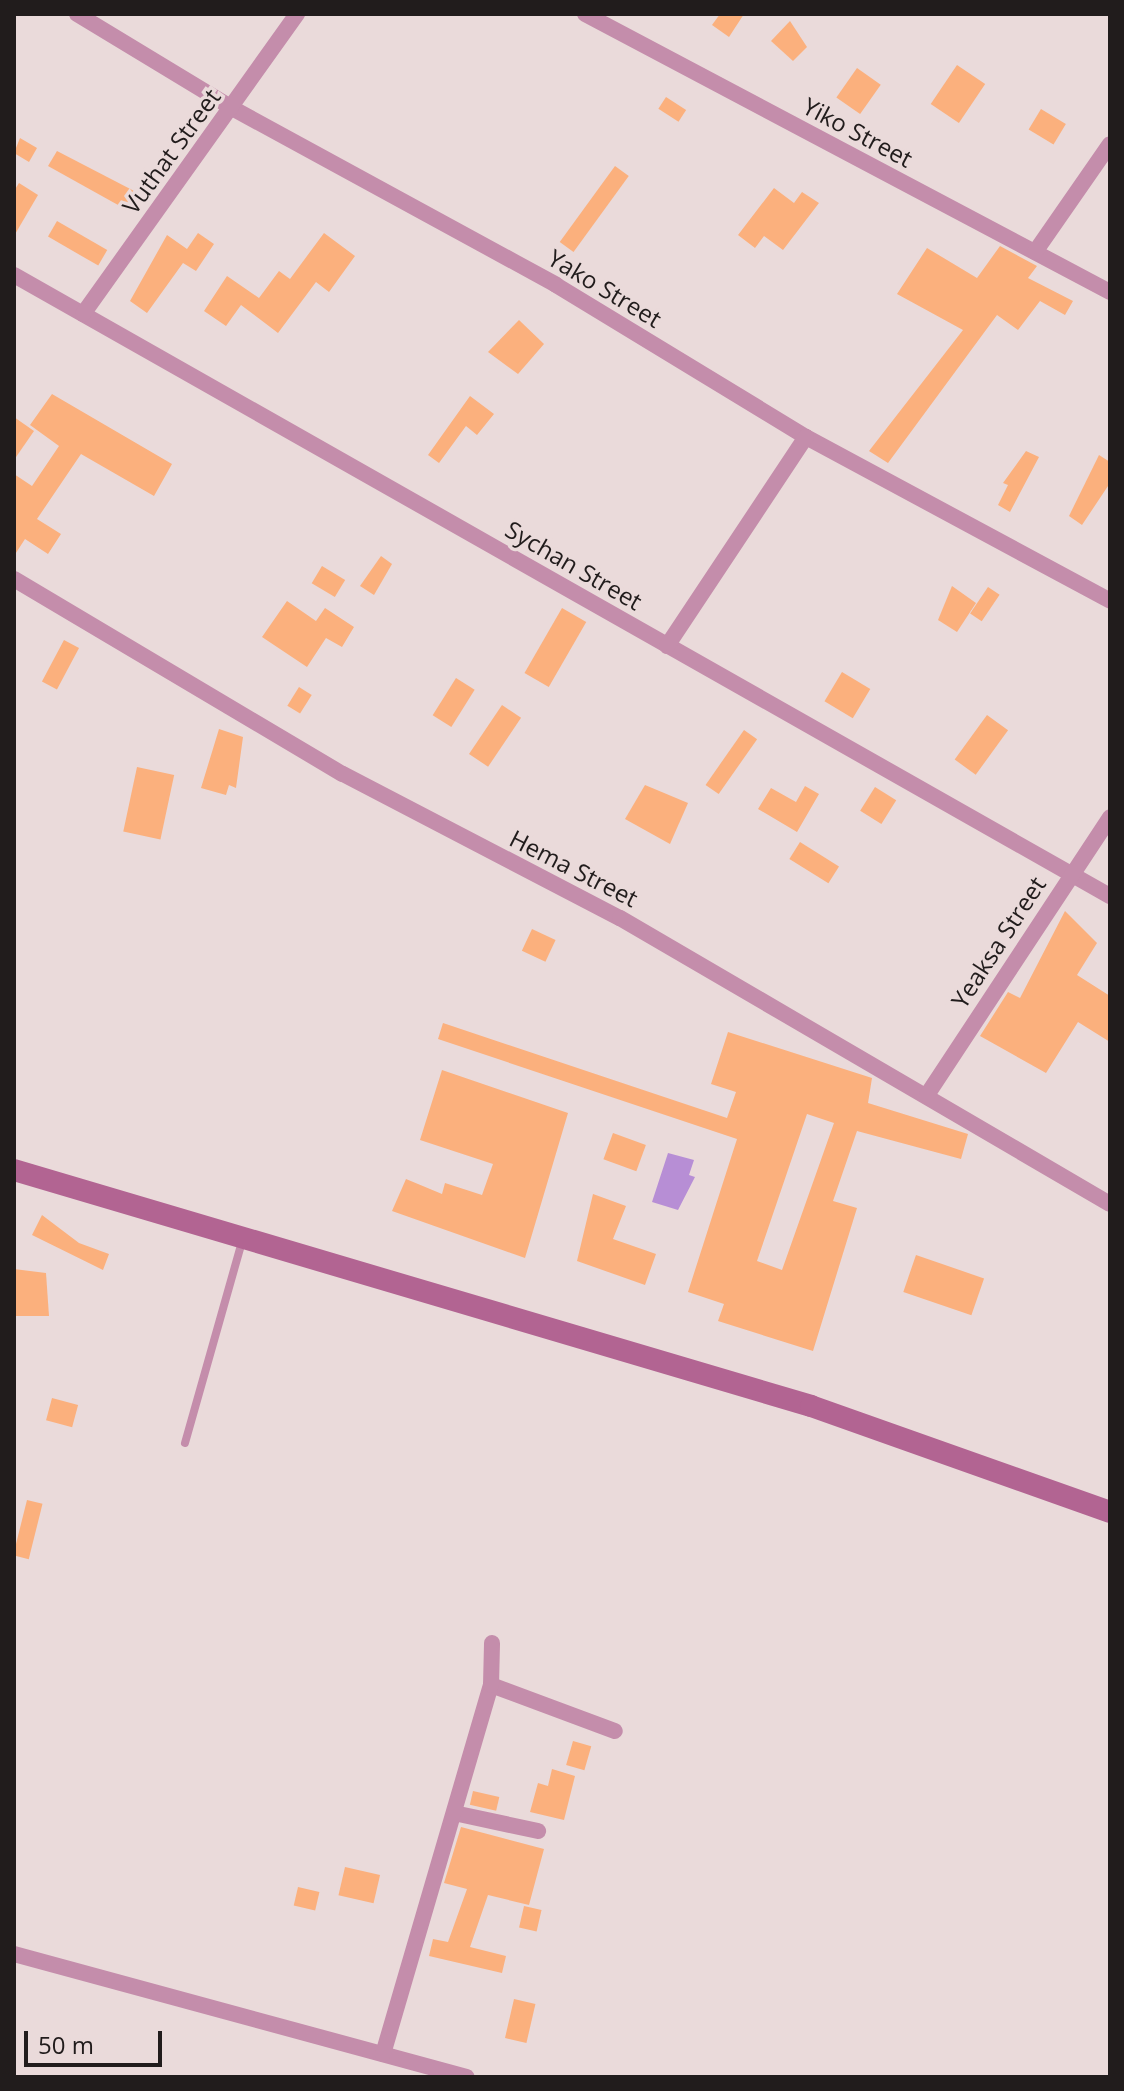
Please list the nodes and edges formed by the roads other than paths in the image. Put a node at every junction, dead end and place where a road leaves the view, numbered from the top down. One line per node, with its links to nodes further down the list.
1 (77, 14): 4 (street, Yako Street)
2 (297, 14): 4 (street, Vuthat Street)
3 (585, 14): 6 (street, Yiko Street)
4 (232, 108): 9 (street, Vuthat Street); 10 (street, Yako Street)
5 (1110, 144): 6 (street)
6 (1035, 252): 8 (street, Yiko Street)
7 (14, 275): 9 (street, Sychan Street)
8 (1110, 292)
9 (83, 314): 13 (street, Sychan Street)
10 (806, 437): 12 (street, Yako Street); 13 (street)
11 (14, 579): 17 (street, Hema Street)
12 (1110, 601)
13 (667, 646): 15 (street, Sychan Street)
14 (1110, 817): 15 (street, Yeaksa Street)
15 (1070, 874): 16 (street, Sychan Street); 17 (street, Yeaksa Street)
16 (1110, 896)
17 (927, 1095): 19 (street, Hema Street)
18 (14, 1170): 20 (street)
19 (1110, 1204)
20 (244, 1234): 21 (lane); 22 (street)
21 (185, 1443)
22 (1110, 1512)
23 (492, 1643): 24 (street)
24 (491, 1685): 25 (street); 26 (street)
25 (615, 1731)
26 (454, 1813): 27 (street); 29 (street)
27 (538, 1831)
28 (14, 1954): 29 (street)
29 (383, 2054): 30 (street)
30 (467, 2077)

